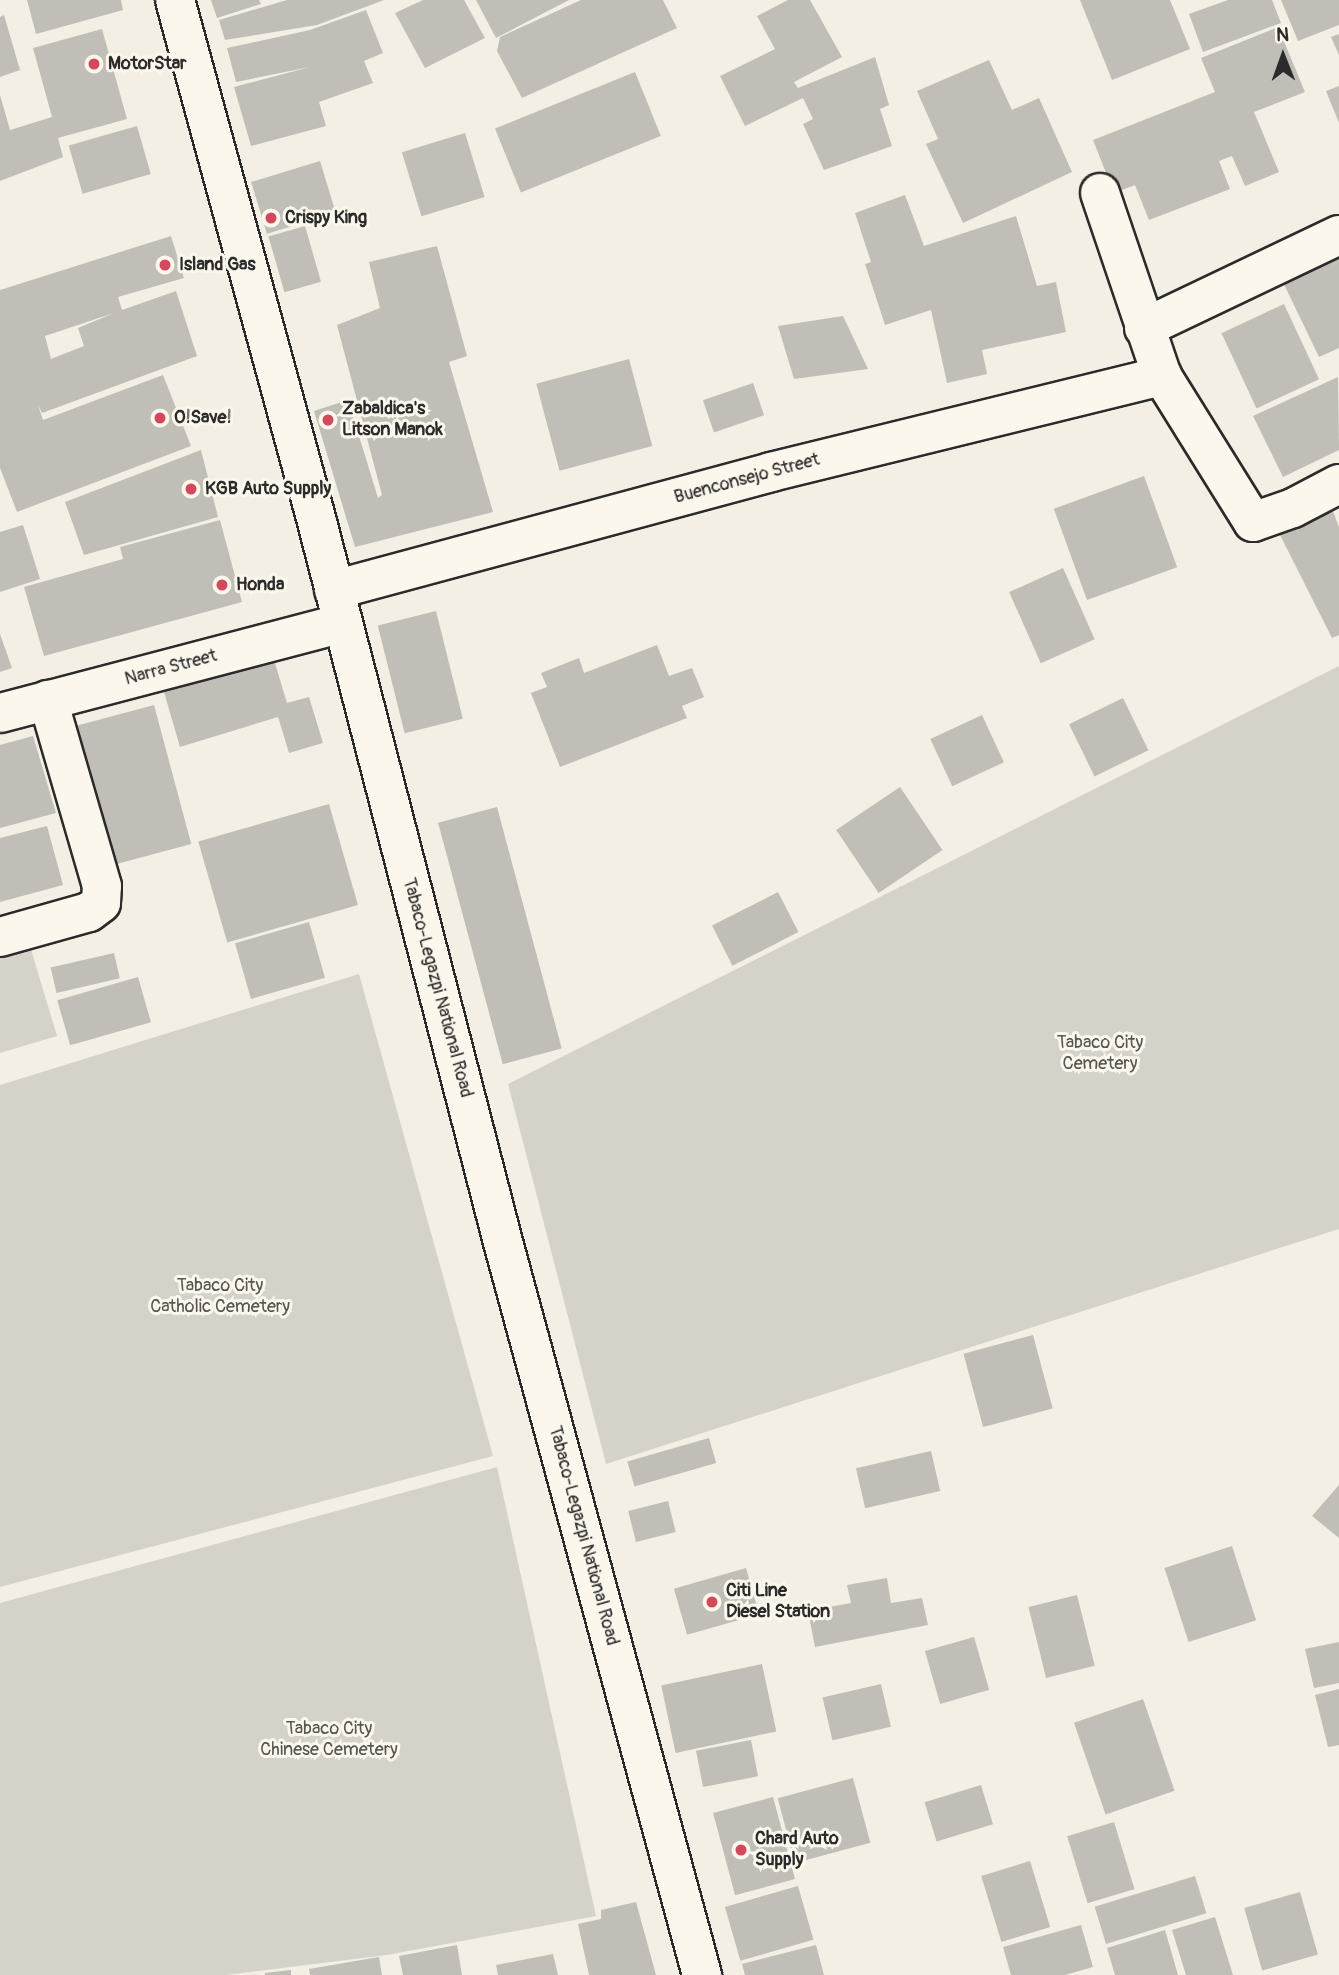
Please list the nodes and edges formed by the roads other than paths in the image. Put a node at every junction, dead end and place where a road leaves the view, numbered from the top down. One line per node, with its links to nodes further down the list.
1 (175, 0): 7 (street, Tabaco-Legazpi National Road)
2 (1100, 193): 4 (street)
3 (1339, 235): 4 (street)
4 (1144, 328): 5 (street)
5 (1162, 376): 6 (street); 7 (street, Buenconsejo Street)
6 (1339, 484)
7 (338, 606): 8 (street, Narra Street); 11 (street, Tabaco-Legazpi National Road)
8 (48, 700): 9 (street, Narra Street); 10 (street)
9 (0, 713)
10 (0, 937)
11 (702, 1975)

